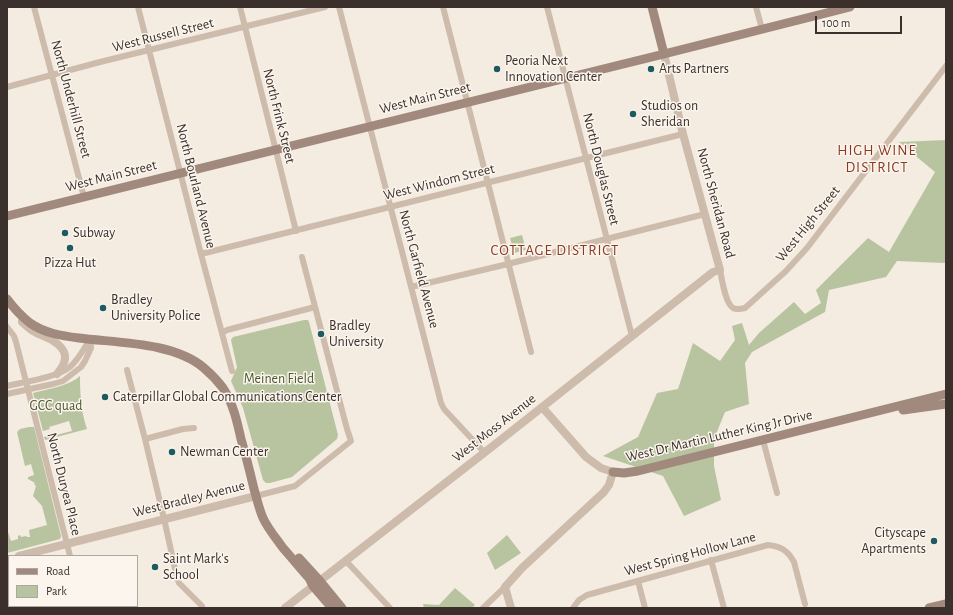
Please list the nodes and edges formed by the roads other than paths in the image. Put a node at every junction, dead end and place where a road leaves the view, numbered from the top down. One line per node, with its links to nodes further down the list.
1 (34, 7): 16 (street, North Underhill Street)
2 (138, 7): 13 (street, North Bourland Avenue)
3 (240, 7): 11 (street, North Frink Street)
4 (325, 7): 11 (street, West Russell Street)
5 (339, 7): 20 (street, North Garfield Avenue)
6 (443, 7): 19 (street)
7 (547, 7): 17 (street, North Douglas Street)
8 (652, 7): 14 (main road, North Sheridan Road)
9 (756, 7): 12 (street)
10 (850, 7): 12 (main road, West Main Street)
11 (245, 27): 13 (street, West Russell Street); 22 (street, North Frink Street)
12 (762, 29): 14 (main road, West Main Street)
13 (149, 50): 16 (street, West Russell Street); 24 (street, North Bourland Avenue)
14 (664, 54): 17 (main road, West Main Street); 21 (street, North Sheridan Road)
15 (946, 66): 39 (street, West High Street)
16 (51, 75): 18 (street, West Russell Street); 26 (street, North Underhill Street)
17 (565, 78): 19 (main road, West Main Street); 23 (street, North Douglas Street)
18 (7, 87)
19 (467, 102): 20 (main road, West Main Street); 25 (street)
20 (370, 126): 22 (main road, West Main Street); 27 (street, North Garfield Avenue)
21 (683, 134): 23 (street, West Windom Street); 28 (street, North Sheridan Road)
22 (275, 150): 24 (main road, West Main Street); 30 (street, North Frink Street)
23 (586, 158): 25 (street, West Windom Street); 31 (street, North Douglas Street)
24 (180, 173): 26 (main road, West Main Street); 32 (street, North Bourland Avenue)
25 (487, 182): 27 (street, West Windom Street); 34 (street)
26 (84, 197): 29 (main road, West Main Street)
27 (390, 207): 30 (street, West Windom Street); 36 (street, North Garfield Avenue)
28 (705, 214): 31 (street); 35 (street, North Sheridan Road)
29 (7, 216)
30 (296, 231): 32 (street, West Windom Street)
31 (607, 239): 34 (street); 43 (street, North Douglas Street)
32 (201, 254): 42 (street, North Bourland Avenue)
33 (302, 257): 38 (street)
34 (508, 264): 36 (street); 45 (street)
35 (720, 270): 39 (street, North Sheridan Road); 43 (street, West Moss Avenue)
36 (411, 287): 60 (street, North Garfield Avenue)
37 (7, 299): 40 (main road)
38 (315, 307): 42 (street); 63 (street, West Bradley Avenue)
39 (737, 309)
40 (19, 312): 44 (main road); 48 (street)
41 (7, 327): 49 (street, North Duryea Place)
42 (222, 333): 47 (street, North Bourland Avenue)
43 (632, 336): 55 (street, West Moss Avenue)
44 (90, 339): 48 (street); 51 (street); 63 (main road)
45 (531, 352)
46 (127, 370): 58 (street)
47 (232, 371)
48 (57, 374): 49 (street)
49 (26, 382): 50 (street); 51 (street, North Duryea Place)
50 (7, 386)
51 (28, 389): 52 (street); 65 (street, North Duryea Place)
52 (7, 394)
53 (946, 394): 56 (main road, West Dr Martin Luther King Jr Drive)
54 (946, 404): 56 (main road)
55 (542, 407): 60 (street, West Moss Avenue); 61 (street)
56 (866, 414): 59 (main road, West Dr Martin Luther King Jr Drive)
57 (194, 428): 58 (street)
58 (145, 439): 64 (street)
59 (763, 440): 61 (main road, West Dr Martin Luther King Jr Drive); 62 (street)
60 (484, 452): 69 (street, West Moss Avenue)
61 (613, 472): 72 (street, West Dr Martin Luther King Jr Drive)
62 (777, 493)
63 (256, 496): 64 (street, West Bradley Avenue); 71 (main road)
64 (164, 519): 65 (street, West Bradley Avenue); 75 (street)
65 (66, 544): 66 (street, West Bradley Avenue); 67 (street, North Duryea Place)
66 (23, 555)
67 (70, 555)
68 (712, 560): 70 (street, West Spring Hollow Lane); 73 (street, West Spring Hollow Lane); 84 (street)
69 (346, 561): 71 (street, West Moss Avenue); 79 (street)
70 (638, 581): 82 (street, West Spring Hollow Lane); 83 (street)
71 (317, 584): 76 (street, West Moss Avenue); 77 (main road); 78 (main road)
72 (505, 587): 80 (street, West Dr Martin Luther King Jr Drive); 81 (street)
73 (805, 604)
74 (946, 604): 85 (main road)
75 (202, 606)
76 (285, 608)
77 (332, 608)
78 (342, 608)
79 (390, 608)
80 (483, 608)
81 (511, 608)
82 (573, 608)
83 (645, 608)
84 (724, 608)
85 (929, 608)

